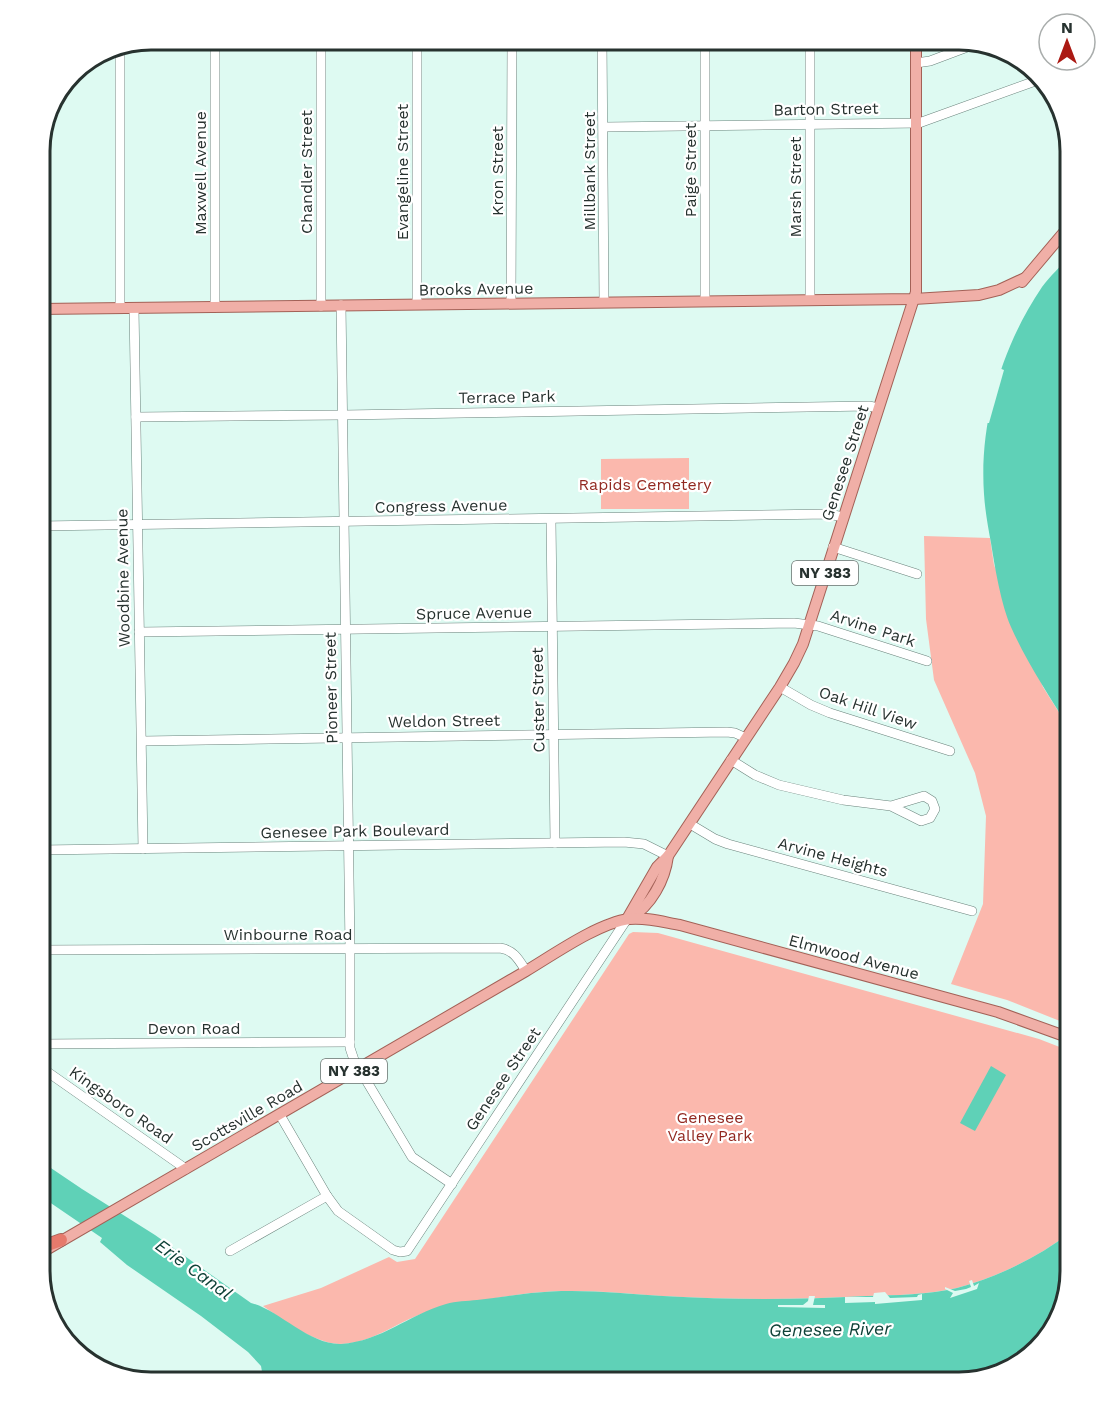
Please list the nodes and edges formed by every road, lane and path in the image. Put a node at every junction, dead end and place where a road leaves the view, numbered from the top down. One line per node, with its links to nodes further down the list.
1 (215, 50): 26 (street, Maxwell Avenue)
2 (321, 50): 25 (street, Chandler Street)
3 (417, 50): 23 (street, Evangeline Street)
4 (512, 50): 22 (street, Kron Street)
5 (602, 50): 16 (street, Millbank Street)
6 (705, 50): 15 (street, Paige Street)
7 (810, 50): 14 (street, Marsh Street)
8 (916, 50): 11 (main road, Genesee Street)
9 (959, 50): 11 (street)
10 (120, 54): 27 (street)
11 (916, 63): 13 (main road, Genesee Street)
12 (1032, 82): 13 (street, Barton Street)
13 (916, 123): 14 (street, Barton Street); 18 (main road, Genesee Street)
14 (811, 124): 15 (street, Barton Street); 19 (street, Marsh Street)
15 (705, 126): 16 (street, Barton Street); 20 (street, Paige Street)
16 (604, 127): 21 (street, Millbank Street)
17 (1060, 238): 18 (main road, Brooks Avenue)
18 (914, 299): 19 (main road, Brooks Avenue); 30 (main road, Genesee Street / NY 383)
19 (810, 300): 20 (main road, Brooks Avenue)
20 (705, 301): 21 (main road, Brooks Avenue)
21 (604, 302): 22 (main road, Brooks Avenue)
22 (512, 303): 23 (main road, Brooks Avenue)
23 (417, 304): 24 (main road, Brooks Avenue)
24 (341, 305): 25 (main road, Brooks Avenue); 31 (street, Pioneer Street)
25 (321, 306): 26 (main road, Brooks Avenue)
26 (215, 307): 28 (main road, Brooks Avenue)
27 (120, 308): 28 (main road, Brooks Avenue); 29 (main road, Brooks Avenue)
28 (134, 308): 32 (street, Woodbine Avenue)
29 (50, 309)
30 (878, 408): 31 (street, Terrace Park); 33 (main road, Genesee Street / NY 383)
31 (343, 415): 32 (street, Terrace Park); 35 (street, Pioneer Street)
32 (136, 417): 36 (street, Woodbine Avenue)
33 (843, 517): 34 (street, Congress Avenue); 38 (main road, Genesee Street / NY 383)
34 (551, 520): 35 (street, Congress Avenue); 41 (street, Custer Street)
35 (344, 522): 36 (street, Congress Avenue); 42 (street, Pioneer Street)
36 (138, 525): 37 (street, Congress Avenue); 43 (street, Woodbine Avenue)
37 (50, 526)
38 (833, 547): 39 (street); 40 (main road, Genesee Street / NY 383)
39 (917, 574)
40 (809, 624): 41 (street, Spruce Avenue); 44 (street, Arvine Park); 45 (main road, Genesee Street / NY 383)
41 (552, 627): 42 (street, Spruce Avenue); 46 (street, Custer Street)
42 (345, 630): 43 (street, Spruce Avenue); 47 (street, Pioneer Street)
43 (139, 632): 49 (street, Woodbine Avenue)
44 (927, 661)
45 (780, 687): 48 (main road, Genesee Street / NY 383); 50 (street, Oak Hill View)
46 (554, 735): 47 (street, Weldon Street); 48 (street, Weldon Street); 54 (street, Custer Street)
47 (347, 738): 49 (street, Weldon Street); 55 (street, Pioneer Street)
48 (746, 738): 51 (main road, Genesee Street / NY 383)
49 (142, 741): 56 (street, Woodbine Avenue)
50 (950, 751)
51 (731, 760): 52 (street); 53 (main road, Genesee Street / NY 383)
52 (891, 806)
53 (690, 824): 58 (main road, Genesee Street / NY 383); 59 (street, Arvine Heights)
54 (555, 843): 55 (street, Genesee Park Boulevard); 58 (street, Genesee Park Boulevard)
55 (348, 846): 56 (street, Genesee Park Boulevard); 61 (street, Pioneer Street)
56 (143, 849): 57 (street, Genesee Park Boulevard)
57 (50, 850)
58 (668, 856): 60 (main road, Genesee Street / NY 383)
59 (972, 911)
60 (627, 920): 63 (main road, Scottsville Road / NY 383); 64 (main road, Elmwood Avenue); 71 (street, Genesee Street)
61 (350, 948): 62 (street, Winbourne Road); 63 (street, Winbourne Road); 65 (street, Pioneer Street)
62 (50, 950)
63 (525, 971): 67 (main road, Scottsville Road / NY 383)
64 (1060, 1034)
65 (350, 1042): 66 (street, Devon Road); 67 (street, Pioneer Street)
66 (50, 1044)
67 (359, 1068): 69 (main road, Scottsville Road / NY 383); 71 (street, Pioneer Street)
68 (50, 1074): 70 (street, Kingsboro Road)
69 (280, 1115): 70 (main road, Scottsville Road / NY 383); 72 (street)
70 (186, 1169): 73 (main road, Scottsville Road / NY 383)
71 (452, 1184): 72 (street, Genesee Street)
72 (327, 1196): 76 (street)
73 (62, 1240): 74 (highway); 75 (main road, Scottsville Road / NY 383)
74 (50, 1244)
75 (50, 1247)
76 (230, 1251)

